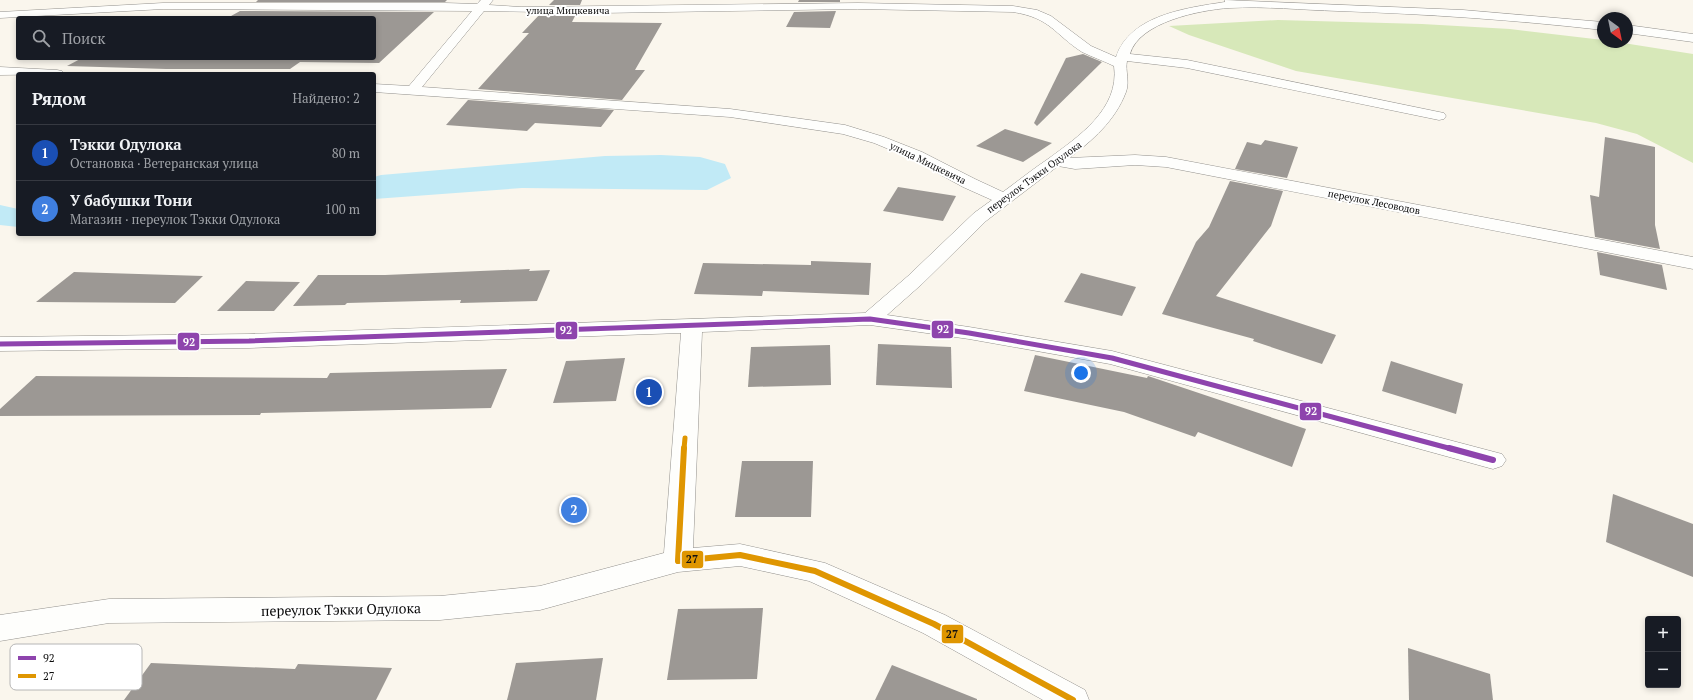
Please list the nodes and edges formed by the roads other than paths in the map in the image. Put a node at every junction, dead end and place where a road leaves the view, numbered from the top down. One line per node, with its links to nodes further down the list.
1 (1230, 3): 4 (street, переулок Тэкки Одулока); 7 (street, переулок Тэкки Одулока)
2 (484, 4): 3 (street, улица Мицкевича); 7 (street, улица Мицкевича); 11 (street)
3 (0, 15)
4 (1597, 25)
5 (1633, 30): 6 (street)
6 (1693, 38)
7 (1121, 60): 12 (street, улица Мицкевича); 13 (street, переулок Тэкки Одулока)
8 (0, 72): 9 (street)
9 (16, 73)
10 (376, 88): 11 (street, улица Мицкевича)
11 (414, 89): 14 (street, улица Мицкевича)
12 (1439, 116)
13 (1054, 161): 14 (street, переулок Тэкки Одулока); 15 (street, переулок Лесоводов)
14 (1003, 198): 16 (street, переулок Тэкки Одулока)
15 (1693, 262)
16 (870, 319): 17 (street); 19 (street)
17 (692, 326): 18 (street); 20 (street)
18 (0, 344)
19 (1493, 460)
20 (678, 561): 21 (street, переулок Тэкки Одулока); 22 (street, переулок Тэкки Одулока)
21 (0, 628)
22 (1073, 700)

